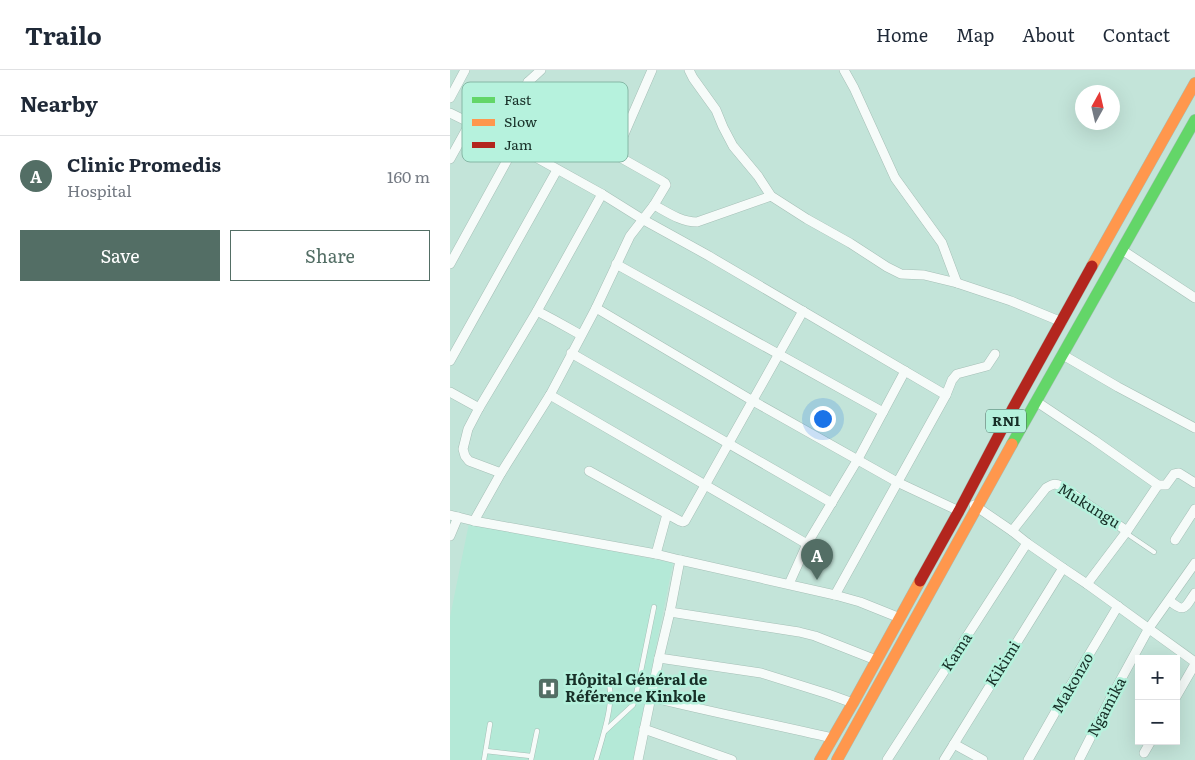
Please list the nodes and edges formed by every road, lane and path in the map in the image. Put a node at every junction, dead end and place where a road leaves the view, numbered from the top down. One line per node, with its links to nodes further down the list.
1 (465, 70): 8 (street)
2 (541, 70): 6 (street)
3 (652, 70): 12 (street)
4 (689, 70): 20 (street)
5 (844, 70): 26 (street)
6 (528, 82)
7 (1195, 83): 31 (highway, RN1)
8 (450, 98)
9 (450, 113): 10 (street)
10 (462, 119)
11 (1195, 120): 23 (highway, RN1)
12 (628, 127)
13 (462, 137): 14 (street)
14 (450, 159)
15 (506, 162): 24 (street)
16 (543, 162): 18 (street)
17 (628, 162): 21 (street)
18 (557, 170): 19 (street); 37 (street)
19 (602, 194): 22 (street); 29 (street)
20 (771, 196): 21 (street); 26 (street)
21 (654, 205): 22 (street)
22 (642, 218): 25 (street); 30 (street)
23 (1122, 250): 27 (street); 35 (highway, RN1)
24 (450, 264)
25 (616, 264): 28 (street); 36 (street)
26 (957, 283): 31 (street)
27 (1195, 298)
28 (596, 308): 32 (street); 42 (street)
29 (536, 311): 32 (street); 44 (street)
30 (803, 311): 36 (street); 38 (street)
31 (1062, 322): 55 (highway, RN1)
32 (581, 335): 33 (street)
33 (571, 353): 40 (street); 47 (street)
34 (994, 354): 41 (street)
35 (1063, 354): 43 (highway, RN1); 46 (street)
36 (778, 355): 42 (street); 45 (street)
37 (450, 362)
38 (905, 371): 41 (street); 45 (street)
39 (450, 392): 44 (street)
40 (550, 395): 50 (street); 54 (street)
41 (946, 395): 51 (street)
42 (753, 401): 47 (street); 48 (street)
43 (1037, 402): 53 (street); 57 (highway, RN1)
44 (478, 408): 50 (street)
45 (883, 412): 48 (street)
46 (1195, 428)
47 (729, 444): 54 (street); 56 (street)
48 (858, 459): 51 (street); 56 (street)
49 (589, 471): 60 (street)
50 (501, 473): 62 (street)
51 (897, 482): 59 (street); 77 (street)
52 (1195, 483): 53 (street)
53 (1158, 485): 64 (street)
54 (705, 486): 60 (street); 68 (street)
55 (965, 500): 57 (street); 59 (highway, RN1)
56 (832, 503): 68 (street)
57 (977, 507): 63 (street); 106 (highway, RN1)
58 (1195, 509): 66 (street)
59 (959, 511): 82 (highway, RN1)
60 (667, 514): 70 (street)
61 (454, 516): 62 (street); 65 (street)
62 (474, 521): 70 (street)
63 (1012, 531): 64 (street, Mukungu); 67 (street)
64 (1127, 532): 69 (lane); 75 (street)
65 (450, 536)
66 (1175, 540)
67 (1027, 543): 73 (street); 107 (street, Kama)
68 (807, 544): 74 (street)
69 (1154, 552)
70 (656, 554): 71 (street)
71 (680, 560): 74 (street); 81 (street)
72 (1195, 563): 78 (street, Ngamika)
73 (1063, 568): 75 (street); 96 (street, Kikimi)
74 (789, 584): 77 (street)
75 (1087, 584): 79 (street)
76 (1195, 593): 78 (street)
77 (835, 595): 82 (street)
78 (1170, 601): 83 (street, Ngamika)
79 (1118, 606): 83 (street); 110 (street, Makonzo)
80 (654, 607): 94 (lane)
81 (670, 612): 84 (street); 85 (street)
82 (900, 618): 85 (highway, RN1)
83 (1150, 628): 86 (street); 111 (street, Ngamika)
84 (659, 658): 89 (street); 90 (street)
85 (876, 660): 90 (highway, RN1)
86 (1195, 663): 88 (street)
87 (574, 676): 94 (lane)
88 (1180, 690)
89 (650, 697): 92 (street); 95 (street)
90 (853, 703): 95 (highway, RN1)
91 (490, 724): 98 (lane)
92 (644, 729): 103 (street); 104 (street)
93 (536, 731): 100 (lane)
94 (605, 731): 102 (lane)
95 (832, 738): 105 (highway, RN1)
96 (954, 744): 108 (street, Kikimi); 109 (street)
97 (1149, 745): 99 (street)
98 (486, 751): 100 (lane); 101 (lane)
99 (1144, 753)
100 (531, 758)
101 (484, 760)
102 (596, 760)
103 (638, 760)
104 (732, 760)
105 (820, 760)
106 (838, 760)
107 (887, 760)
108 (944, 760)
109 (983, 760)
110 (1028, 760)
111 (1078, 760)

